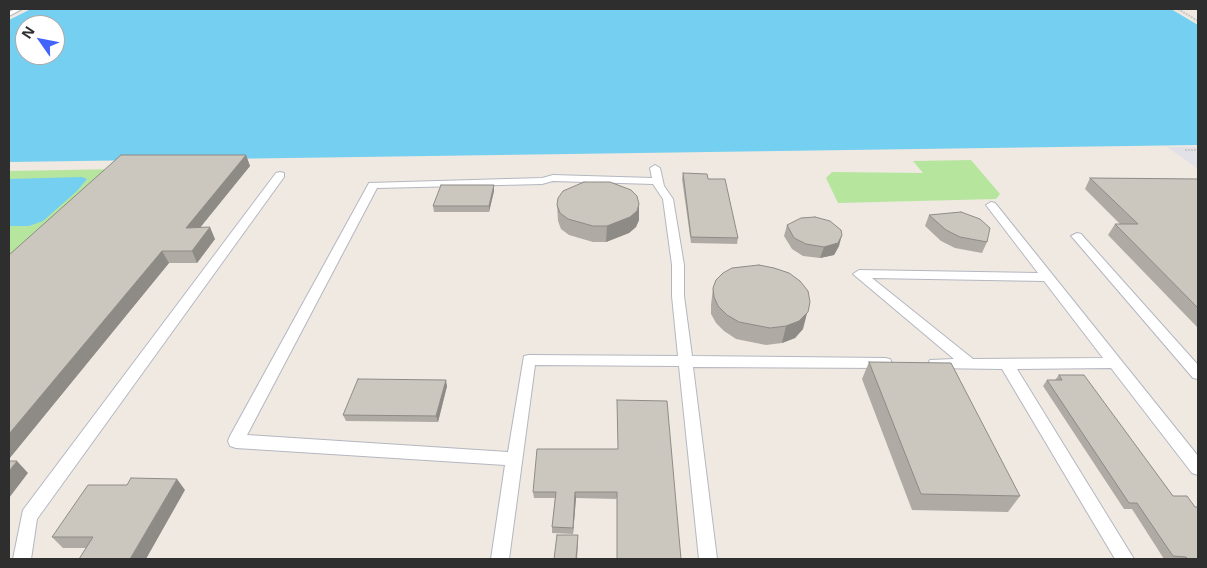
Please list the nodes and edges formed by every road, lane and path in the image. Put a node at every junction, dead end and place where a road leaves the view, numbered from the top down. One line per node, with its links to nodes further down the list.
1 (18, 9): 3 (lane)
2 (1178, 9): 4 (path)
3 (9, 14)
4 (1198, 21)
5 (1184, 150): 6 (path)
6 (1198, 150)
7 (280, 176): 20 (lane)
8 (991, 205): 10 (lane)
9 (1077, 236): 17 (lane)
10 (1047, 277): 14 (lane); 15 (lane)
11 (686, 361): 12 (lane); 18 (lane); 18 (lane); 22 (lane)
12 (902, 363)
13 (921, 363): 15 (lane)
14 (1115, 363): 16 (lane); 19 (lane)
15 (970, 364): 16 (lane)
16 (1007, 364): 23 (lane)
17 (1198, 374)
18 (514, 459): 21 (lane)
19 (1198, 468)
20 (22, 559)
21 (500, 559)
22 (708, 559)
23 (1125, 559)

